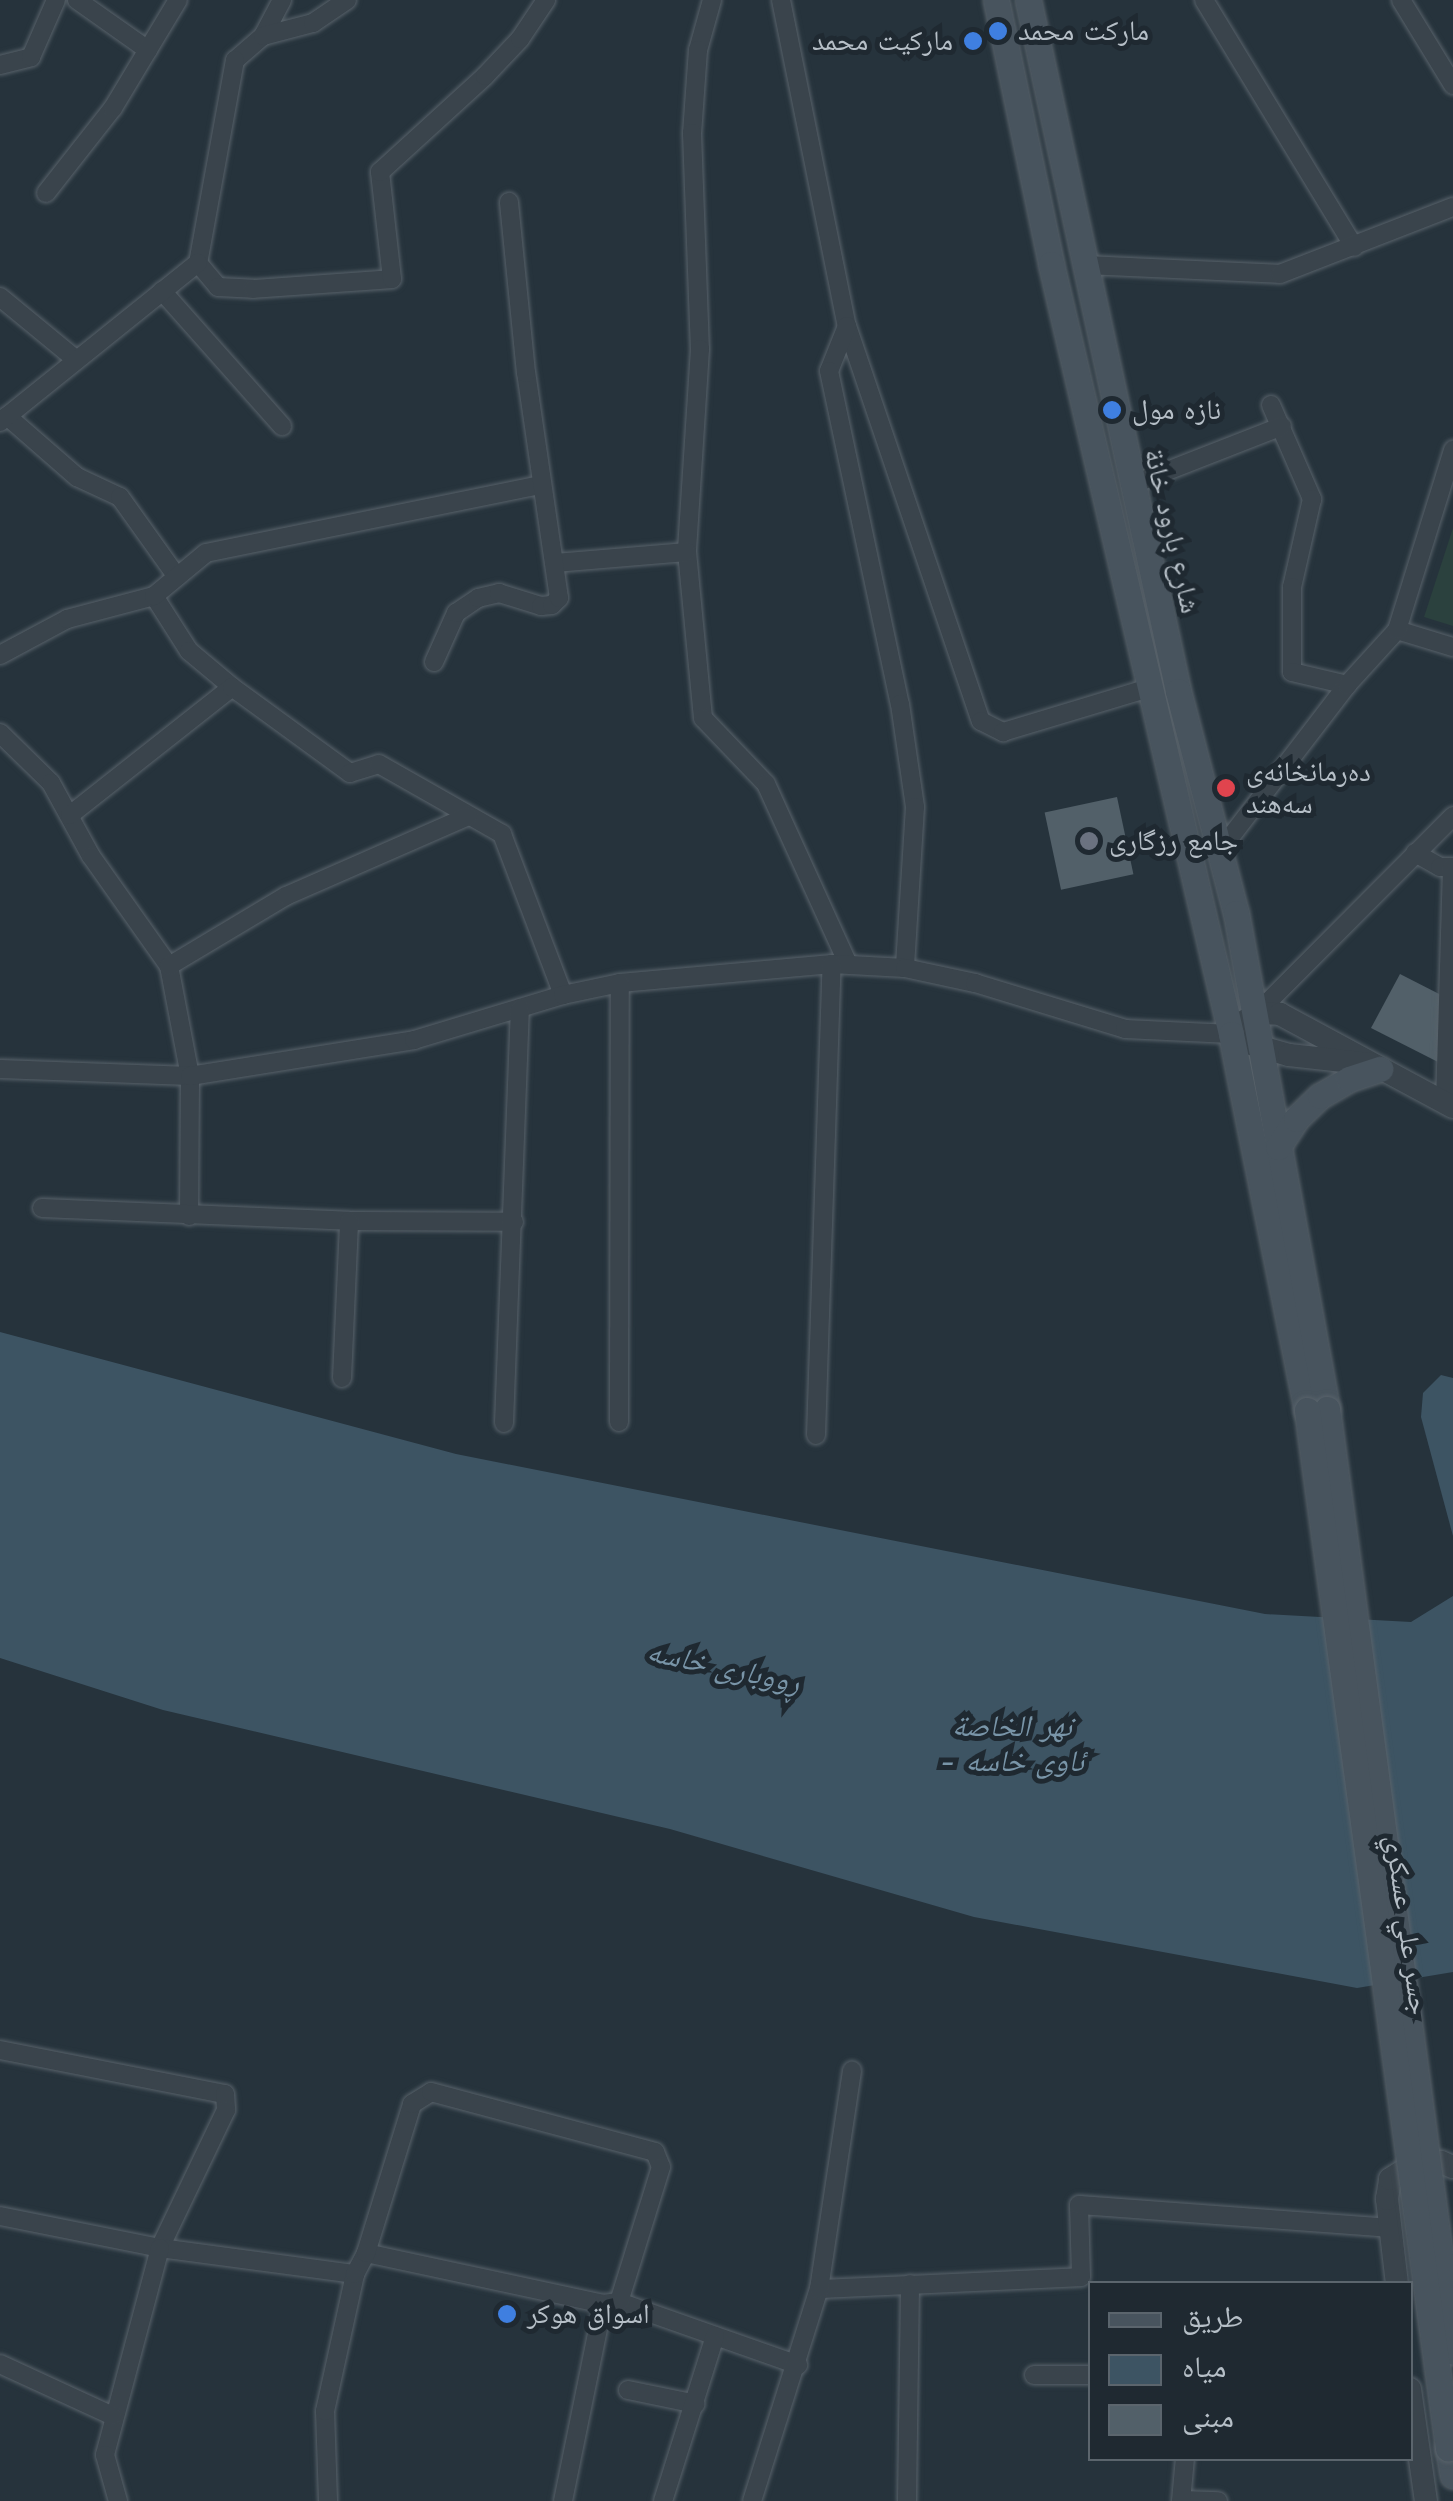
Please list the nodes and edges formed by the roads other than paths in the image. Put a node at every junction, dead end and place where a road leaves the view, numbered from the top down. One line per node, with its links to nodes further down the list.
1 (56, 0): 15 (street)
2 (77, 0): 14 (street)
3 (178, 0): 14 (street)
4 (282, 0): 13 (street)
5 (346, 0): 13 (street)
6 (546, 0): 21 (street)
7 (712, 0): 34 (street)
8 (781, 0): 25 (street)
9 (996, 0): 44 (main road, شارع بارود خانة)
10 (1028, 0): 22 (main road, شارع بارود خانة)
11 (1204, 0): 20 (street)
12 (1401, 0): 16 (street)
13 (263, 36): 21 (street)
14 (148, 50): 17 (street)
15 (0, 65)
16 (1453, 85)
17 (46, 193)
18 (509, 202): 32 (street)
19 (1452, 210): 20 (street)
20 (1354, 247): 22 (street)
21 (198, 263): 23 (street)
22 (1084, 265): 33 (main road, شارع بارود خانة)
23 (162, 290): 26 (street); 29 (street)
24 (0, 297): 26 (street)
25 (847, 326): 44 (street); 56 (street)
26 (74, 358): 28 (street)
27 (1271, 405): 30 (street)
28 (4, 419): 36 (street)
29 (282, 426)
30 (1282, 426): 33 (street); 42 (street)
31 (1453, 450): 38 (street)
32 (541, 485): 35 (street); 36 (street)
33 (1131, 485): 49 (main road, شارع بارود خانة)
34 (687, 552): 35 (street); 54 (street)
35 (555, 564): 41 (street)
36 (177, 577): 37 (street)
37 (154, 596): 40 (street); 43 (street)
38 (1397, 630): 39 (street); 42 (street)
39 (1453, 647)
40 (0, 655)
41 (434, 662)
42 (1347, 684): 49 (street)
43 (232, 687): 46 (street); 47 (street)
44 (1149, 688): 53 (main road, شارع بارود خانة)
45 (0, 733): 46 (street)
46 (70, 814): 55 (street)
47 (468, 816): 55 (street); 58 (street)
48 (1453, 816): 50 (street)
49 (1220, 852): 52 (main road, شارع بارود خانة)
50 (1415, 852): 51 (street); 60 (street)
51 (1453, 867): 66 (street)
52 (1236, 913): 53 (main road); 60 (main road, شارع بارود خانة)
53 (1203, 921): 61 (main road, شارع بارود خانة)
54 (840, 964): 56 (street); 57 (street); 76 (street)
55 (169, 966): 65 (street)
56 (905, 968): 61 (street)
57 (620, 983): 58 (street); 74 (street)
58 (563, 994): 59 (street)
59 (520, 1008): 65 (street); 71 (street)
60 (1257, 1013): 61 (street); 62 (main road, شارع بارود خانة); 63 (street)
61 (1231, 1034): 62 (street); 73 (main road, شارع بارود خانة)
62 (1261, 1048): 63 (street); 67 (main road, شارع بارود خانة)
63 (1376, 1067): 66 (street); 67 (main road)
64 (0, 1069): 65 (street)
65 (190, 1076): 69 (street)
66 (1449, 1105)
67 (1278, 1147): 73 (main road, شارع بارود خانة)
68 (42, 1208): 69 (street)
69 (189, 1216): 70 (street)
70 (349, 1221): 71 (street); 72 (street)
71 (514, 1222): 75 (street)
72 (342, 1378)
73 (1317, 1409): 90 (main road, جسر علي عسكري, bridge); 100 (main road, جسر علي عسكري, bridge)
74 (619, 1422)
75 (504, 1423)
76 (816, 1435)
77 (0, 2050): 82 (street)
78 (852, 2070): 87 (street)
79 (1453, 2167): 81 (street)
80 (0, 2216): 82 (street)
81 (1390, 2228): 85 (street); 86 (street)
82 (160, 2248): 84 (street); 98 (street)
83 (366, 2253): 84 (street); 88 (street); 88 (street)
84 (354, 2274): 102 (street)
85 (1397, 2281)
86 (910, 2284): 87 (street); 106 (street)
87 (819, 2289): 92 (street)
88 (611, 2303): 89 (street); 103 (street)
89 (715, 2336): 92 (street); 96 (street)
90 (1453, 2352)
91 (0, 2364): 98 (street)
92 (798, 2365): 105 (street)
93 (1034, 2375): 94 (street)
94 (1088, 2375)
95 (628, 2390): 96 (street)
96 (696, 2404): 104 (street)
97 (1413, 2410): 109 (street)
98 (113, 2416): 101 (street)
99 (1184, 2461): 107 (street)
100 (1453, 2476)
101 (118, 2501)
102 (328, 2501)
103 (563, 2501)
104 (662, 2501)
105 (752, 2501)
106 (907, 2501)
107 (1181, 2501): 108 (street)
108 (1218, 2501)
109 (1426, 2501)

